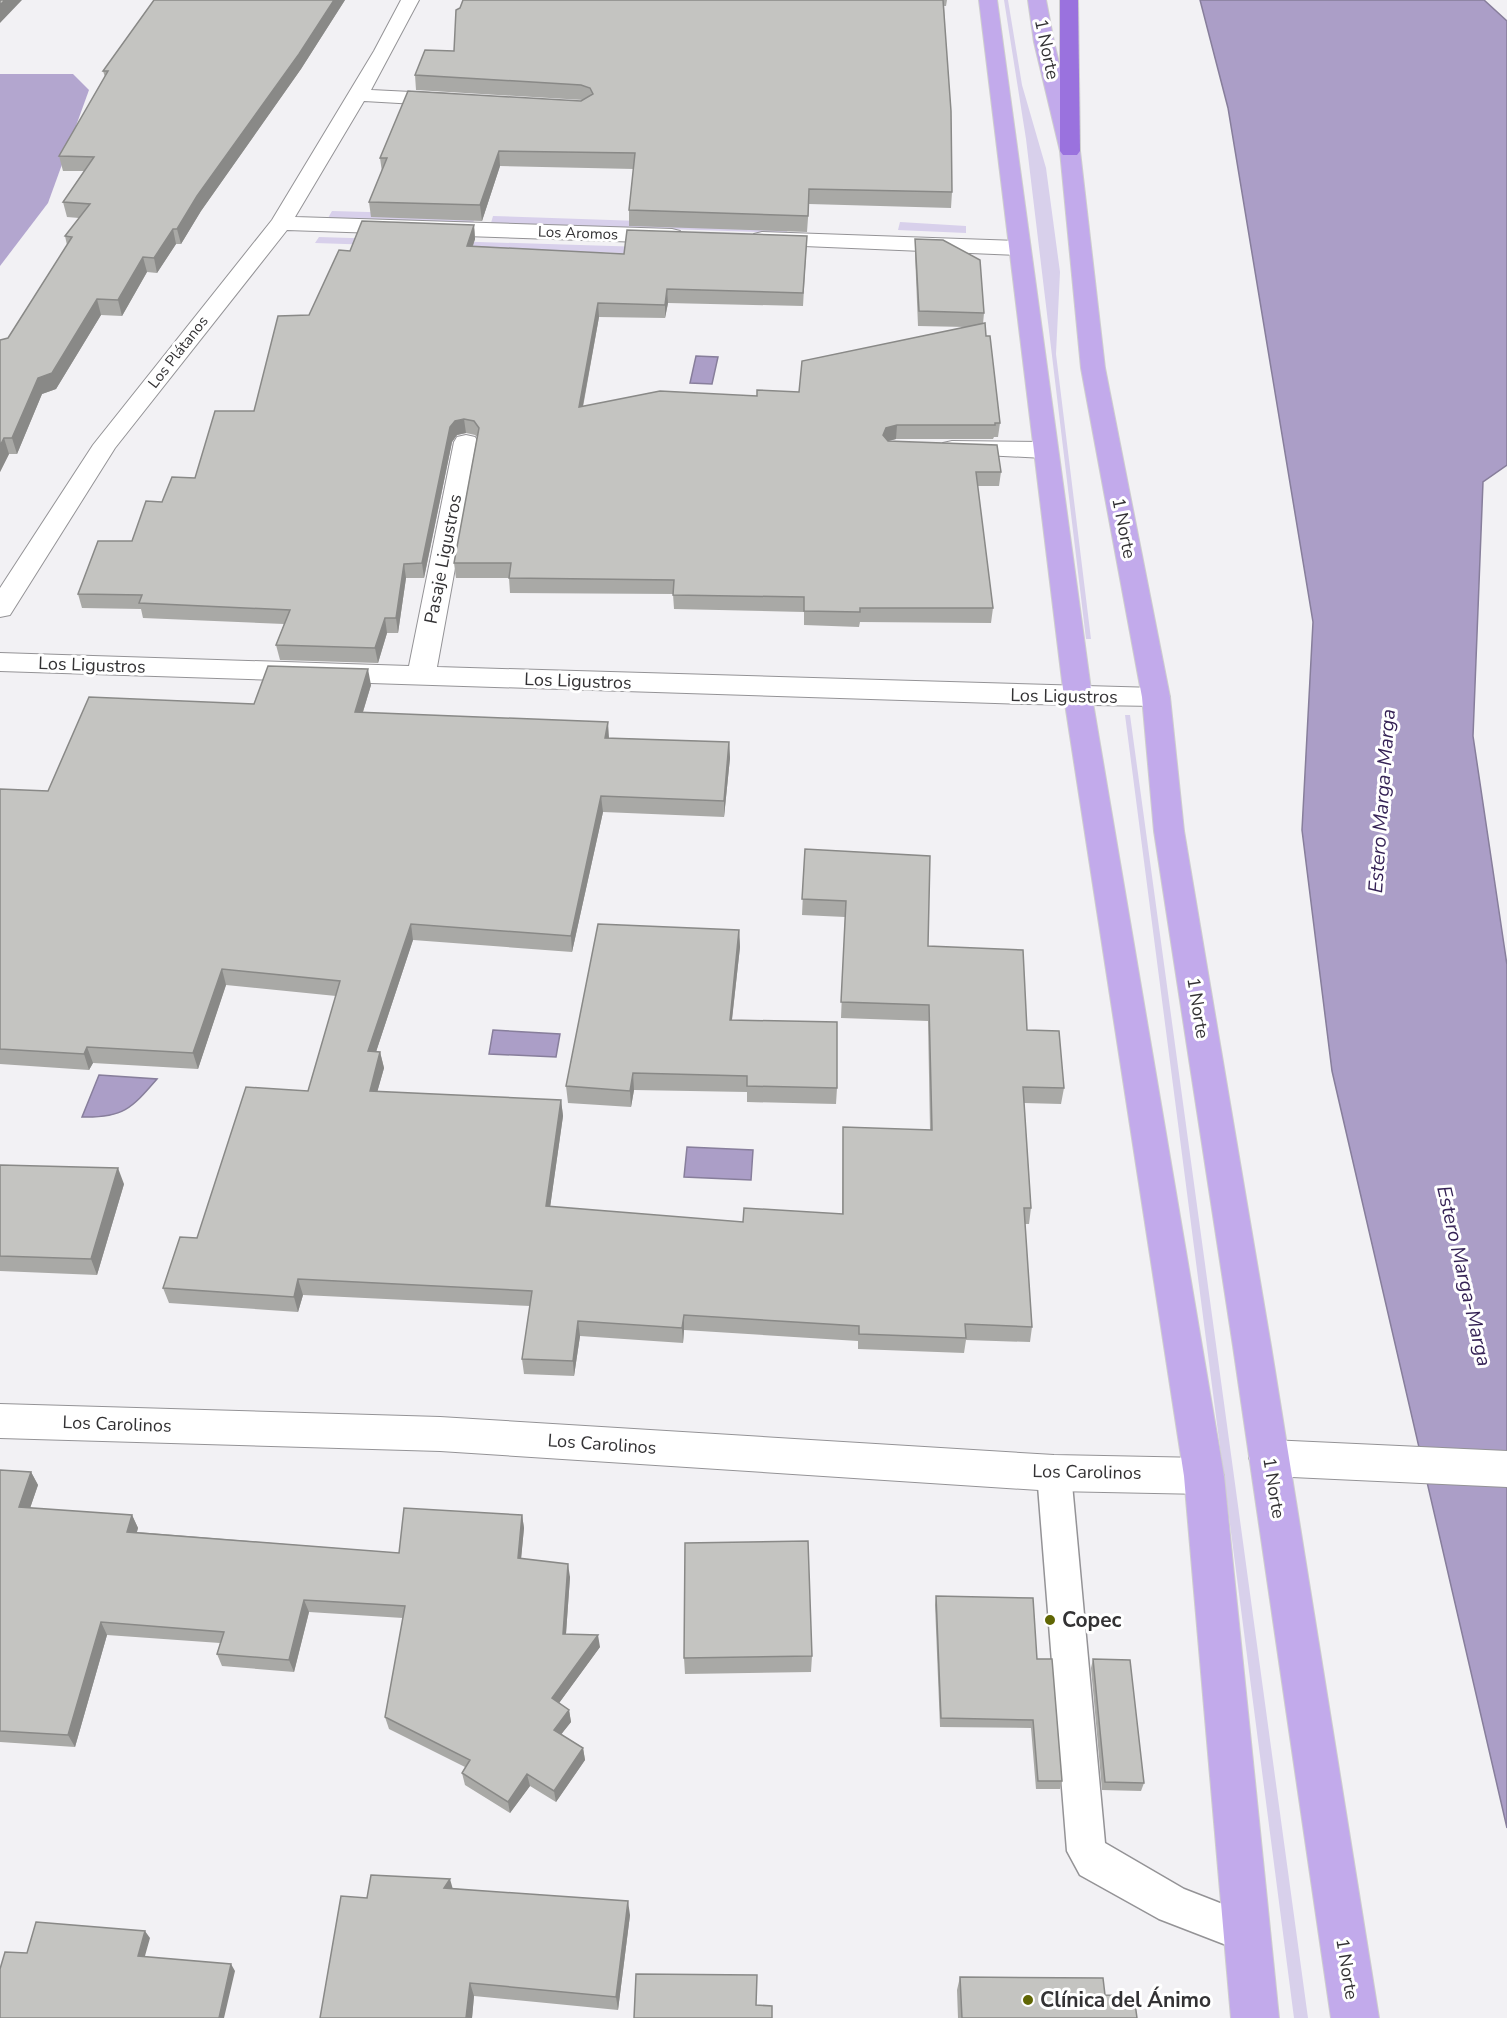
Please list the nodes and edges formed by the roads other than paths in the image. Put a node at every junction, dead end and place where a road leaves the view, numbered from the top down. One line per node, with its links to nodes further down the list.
1 (410, 0): 5 (street, Los Plátanos)
2 (988, 0): 11 (main road)
3 (1037, 0): 7 (main road, 1 Norte)
4 (1069, 0): 7 (highway)
5 (356, 95): 6 (street); 8 (street, Los Plátanos)
6 (469, 101)
7 (1070, 151): 19 (main road, 1 Norte)
8 (281, 223): 9 (street, Los Aromos); 15 (street, Los Plátanos)
9 (699, 237)
10 (746, 239): 11 (street)
11 (1018, 248): 14 (main road)
12 (466, 442): 17 (street, Pasaje Ligustros)
13 (932, 448): 14 (street)
14 (1044, 450): 18 (main road)
15 (0, 609)
16 (0, 662): 17 (street, Los Ligustros)
17 (421, 676): 18 (street, Los Ligustros)
18 (1078, 696): 19 (street, Los Ligustros); 24 (main road)
19 (1156, 697): 21 (main road, 1 Norte)
20 (0, 1421): 23 (street, Los Carolinos)
21 (1269, 1458): 22 (street); 27 (main road, 1 Norte)
22 (1507, 1468)
23 (1054, 1473): 24 (street, Los Carolinos); 25 (lane)
24 (1204, 1476): 25 (main road)
25 (1247, 1933): 26 (main road)
26 (1255, 2018)
27 (1354, 2018)

